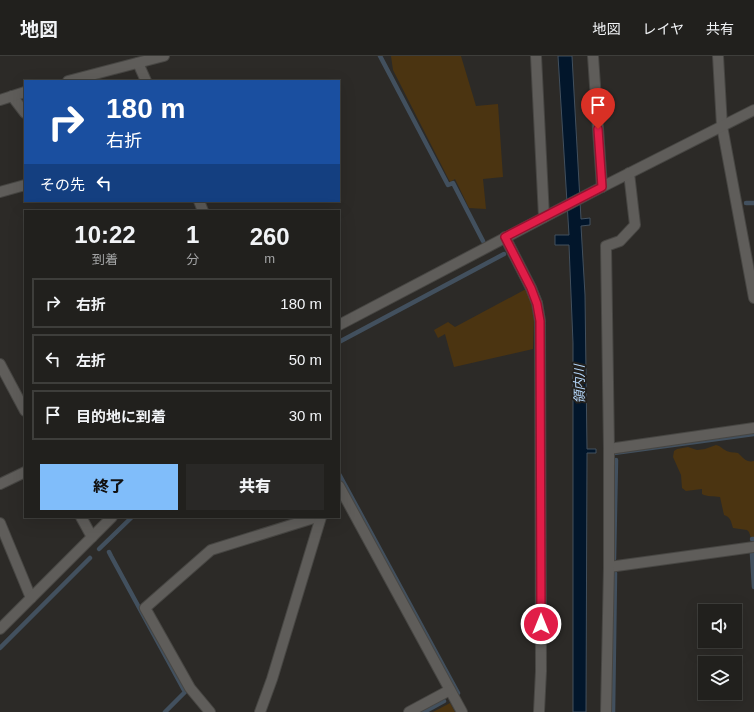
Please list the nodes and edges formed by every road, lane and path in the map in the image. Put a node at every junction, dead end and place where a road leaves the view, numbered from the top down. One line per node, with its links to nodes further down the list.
1 (164, 56): 5 (street)
2 (536, 56): 18 (street)
3 (593, 56): 16 (street)
4 (718, 56): 13 (street)
5 (138, 63): 6 (street); 7 (street)
6 (72, 80)
7 (146, 80)
8 (24, 92): 9 (street)
9 (12, 96): 10 (street); 12 (street)
10 (0, 100)
11 (754, 110): 13 (street)
12 (24, 112)
13 (722, 126): 14 (street); 20 (street)
14 (629, 173): 16 (street); 26 (street)
15 (24, 185): 17 (street)
16 (600, 188): 18 (street)
17 (0, 192)
18 (547, 215): 19 (street)
19 (505, 237): 21 (street); 45 (street)
20 (754, 298)
21 (340, 324)
22 (0, 364): 23 (street)
23 (21, 395): 24 (street)
24 (24, 407)
25 (754, 428): 26 (street)
26 (609, 449): 37 (street)
27 (24, 472): 28 (street)
28 (0, 484)
29 (340, 488): 40 (street)
30 (82, 518): 35 (street)
31 (111, 518): 35 (street)
32 (314, 518): 41 (street)
33 (321, 518): 42 (street)
34 (0, 523): 38 (street)
35 (92, 537): 38 (street)
36 (754, 547): 37 (street)
37 (609, 567): 46 (street)
38 (31, 598): 39 (street)
39 (0, 629)
40 (450, 690): 43 (street); 44 (street)
41 (210, 712)
42 (260, 712)
43 (409, 712)
44 (462, 712)
45 (539, 712)
46 (606, 712)

